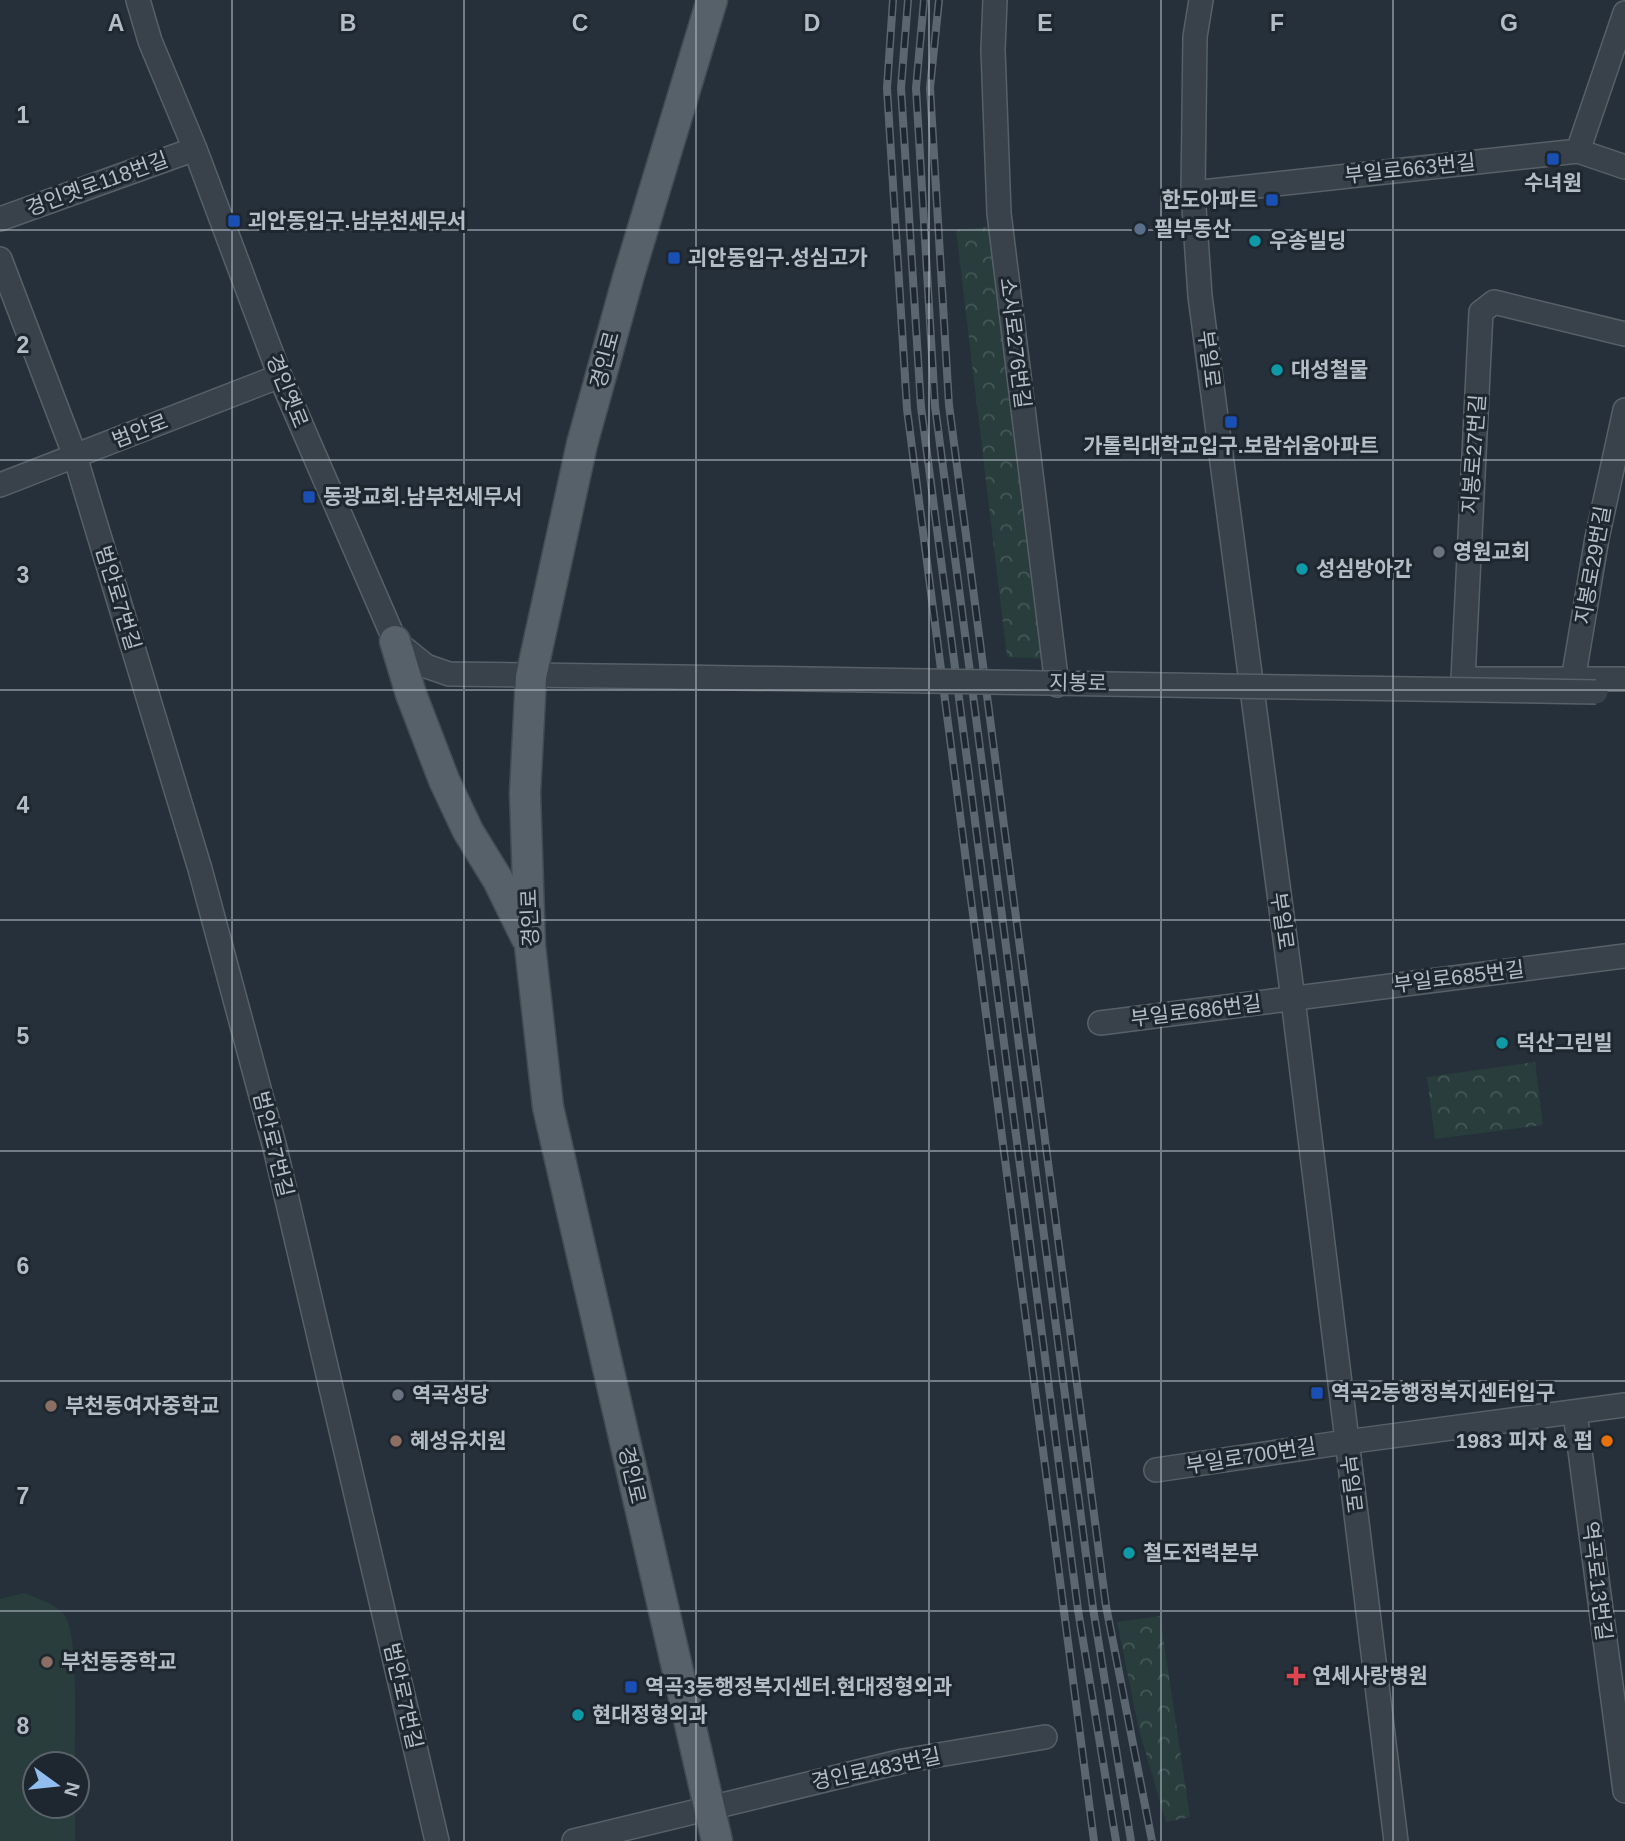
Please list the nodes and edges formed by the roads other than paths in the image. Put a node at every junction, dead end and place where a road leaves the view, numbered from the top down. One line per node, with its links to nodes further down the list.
1 (138, 0): 6 (street, 경인옛로)
2 (712, 0): 18 (main road, 경인로)
3 (995, 0): 21 (street, 소사로276번길)
4 (1201, 0): 9 (street, 부일로)
5 (1625, 13): 7 (street)
6 (195, 149): 10 (street, 경인옛로118번길); 13 (street, 경인옛로)
7 (1578, 150): 8 (street, 부일로663번길); 9 (street, 부일로663번길)
8 (1625, 167)
9 (1192, 193): 25 (street, 부일로)
10 (0, 219)
11 (0, 259): 15 (street, 범안로7번길)
12 (1625, 334): 20 (street, 지봉로27번길)
13 (280, 376): 15 (street, 범안로); 17 (street, 경인옛로)
14 (1625, 411): 20 (street, 지봉로29번길)
15 (75, 456): 16 (street, 범안로); 34 (street, 범안로7번길)
16 (0, 485)
17 (394, 641): 18 (street, 경인옛로); 23 (main road)
18 (531, 677): 22 (street, 지봉로, bridge); 23 (main road, 경인로)
19 (1625, 679): 20 (street)
20 (1573, 680)
21 (1057, 685)
22 (1625, 691)
23 (530, 946): 33 (main road, 경인로)
24 (1625, 956): 25 (street, 부일로685번길)
25 (1293, 999): 26 (street, 부일로686번길); 29 (street, 부일로)
26 (1100, 1023)
27 (1625, 1405): 28 (street, 부일로700번길)
28 (1575, 1413): 29 (street, 부일로700번길); 32 (street, 역곡로13번길)
29 (1346, 1442): 30 (street, 부일로700번길); 37 (street, 부일로)
30 (1156, 1470)
31 (1045, 1737): 33 (street, 경인로483번길)
32 (1625, 1791)
33 (709, 1808): 35 (street, 경인로483번길); 36 (main road, 경인로)
34 (436, 1841)
35 (574, 1841)
36 (716, 1841)
37 (1396, 1841)

